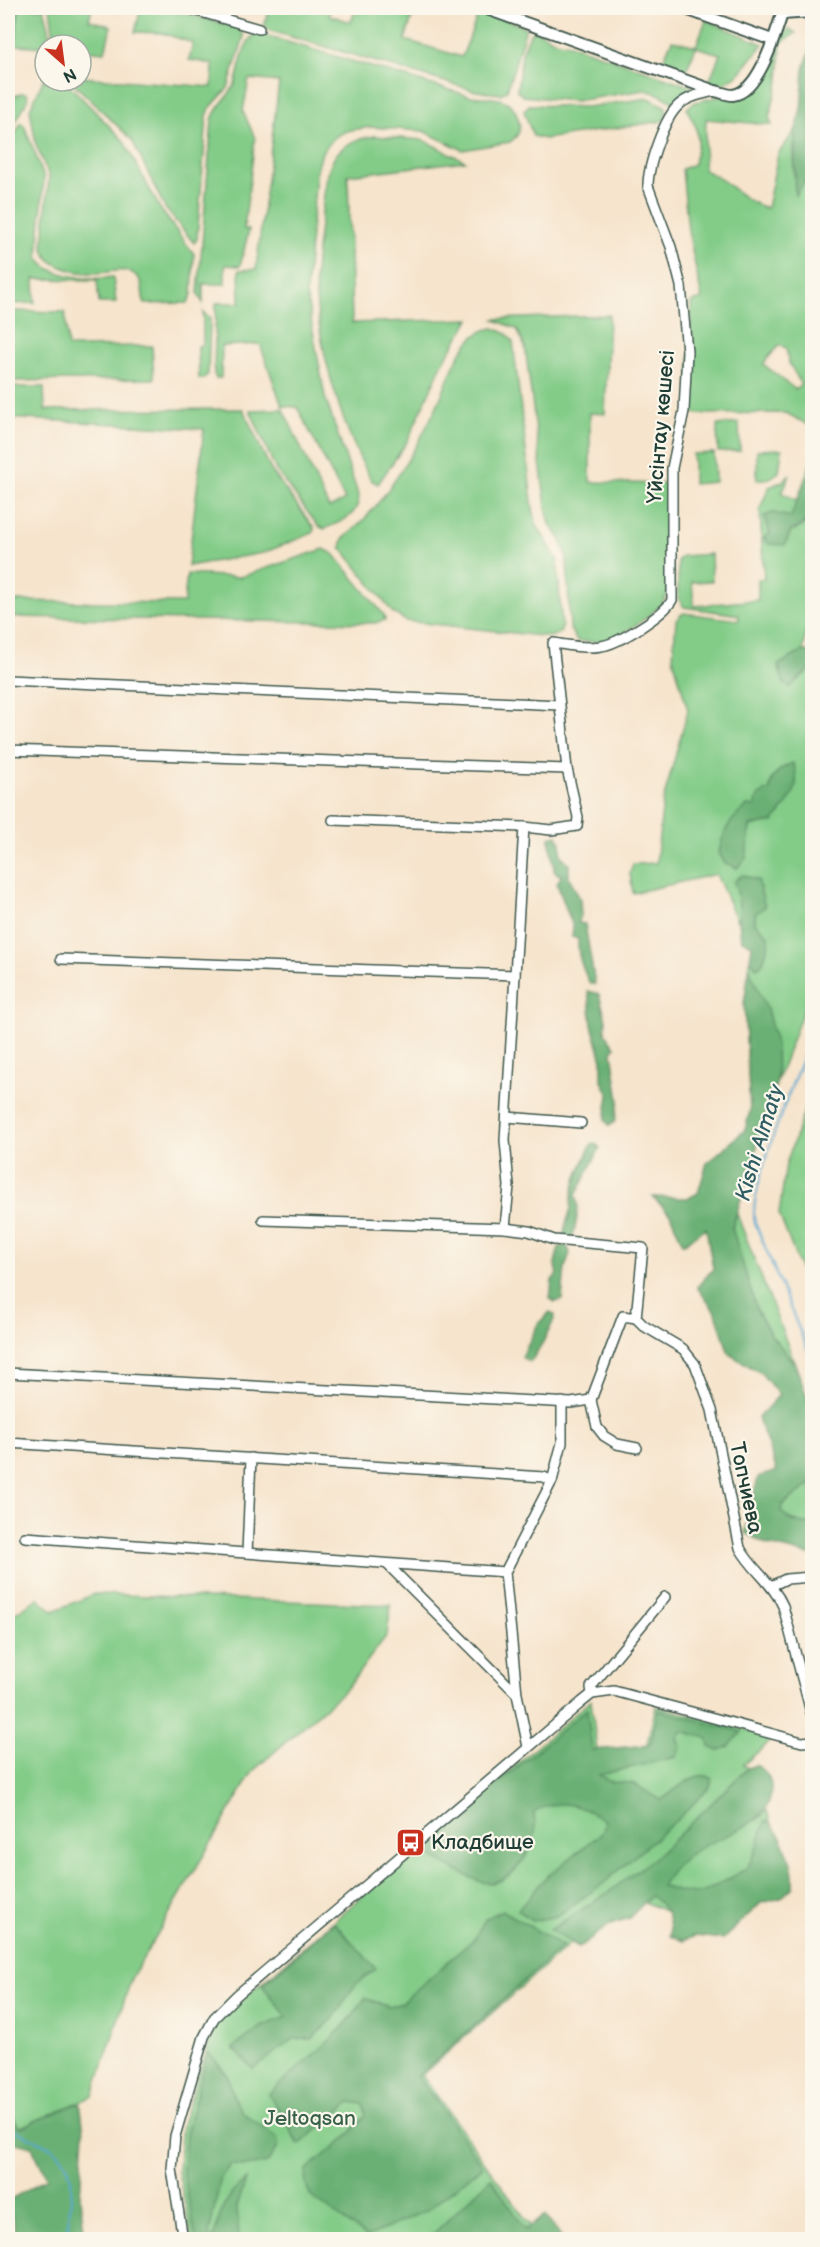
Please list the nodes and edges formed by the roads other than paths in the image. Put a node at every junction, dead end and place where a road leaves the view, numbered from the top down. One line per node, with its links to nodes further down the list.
1 (187, 8): 6 (street)
2 (484, 8): 8 (street)
3 (683, 8): 7 (street)
4 (783, 11): 5 (street); 7 (street)
5 (813, 12)
6 (259, 30)
7 (772, 40): 8 (street)
8 (715, 91): 10 (street, Үйсінтау көшесі)
9 (8, 680): 10 (street)
10 (559, 705): 12 (street)
11 (8, 750): 12 (street)
12 (567, 769): 14 (street)
13 (333, 820): 14 (street)
14 (524, 827): 16 (street)
15 (61, 959): 16 (street)
16 (515, 975): 17 (street)
17 (507, 1117): 18 (street); 20 (street)
18 (581, 1123)
19 (263, 1220): 20 (street)
20 (506, 1228): 21 (street)
21 (636, 1318): 23 (street); 34 (street, Топчиева)
22 (8, 1373): 24 (street)
23 (591, 1400): 24 (street); 26 (street)
24 (562, 1402): 28 (street)
25 (8, 1443): 27 (street)
26 (637, 1448)
27 (251, 1458): 28 (street); 30 (street)
28 (552, 1481): 32 (street)
29 (25, 1537): 30 (street)
30 (247, 1553): 31 (street)
31 (387, 1564): 32 (street); 36 (street)
32 (506, 1572): 36 (street)
33 (813, 1577): 34 (street)
34 (771, 1586): 38 (street, Топчиева)
35 (665, 1597): 37 (street)
36 (517, 1694): 40 (street)
37 (592, 1694): 39 (street); 40 (street)
38 (813, 1716)
39 (813, 1741)
40 (528, 1747): 41 (street)
41 (183, 2240)

